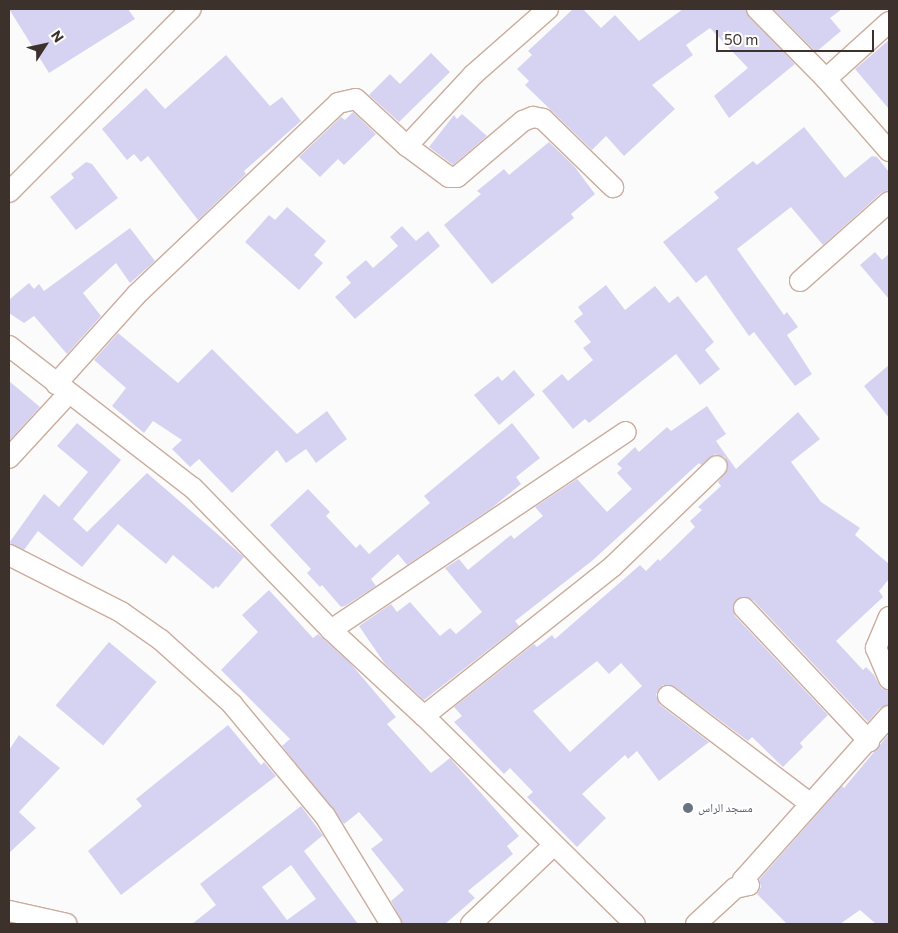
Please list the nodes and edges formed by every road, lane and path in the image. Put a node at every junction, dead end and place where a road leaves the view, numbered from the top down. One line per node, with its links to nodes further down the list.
1 (191, 9): 9 (street)
2 (548, 9): 6 (street)
3 (757, 9): 5 (street)
4 (889, 22): 5 (street)
5 (826, 79): 7 (street)
6 (407, 146): 8 (street); 13 (street)
7 (889, 151)
8 (613, 187)
9 (9, 192)
10 (889, 202): 11 (street)
11 (800, 281)
12 (9, 346): 13 (street)
13 (62, 389): 15 (street); 20 (street)
14 (626, 432): 20 (street)
15 (9, 458)
16 (718, 466): 23 (street)
17 (9, 555): 30 (street)
18 (744, 608): 25 (street)
19 (889, 617): 21 (street)
20 (331, 630): 23 (street)
21 (889, 679)
22 (668, 696): 26 (street)
23 (424, 716): 27 (street)
24 (889, 716): 25 (street)
25 (869, 741): 26 (street)
26 (811, 804): 33 (street)
27 (553, 846): 31 (street); 32 (street)
28 (9, 911): 29 (street)
29 (67, 924)
30 (390, 924)
31 (471, 924)
32 (635, 924)
33 (696, 924)

